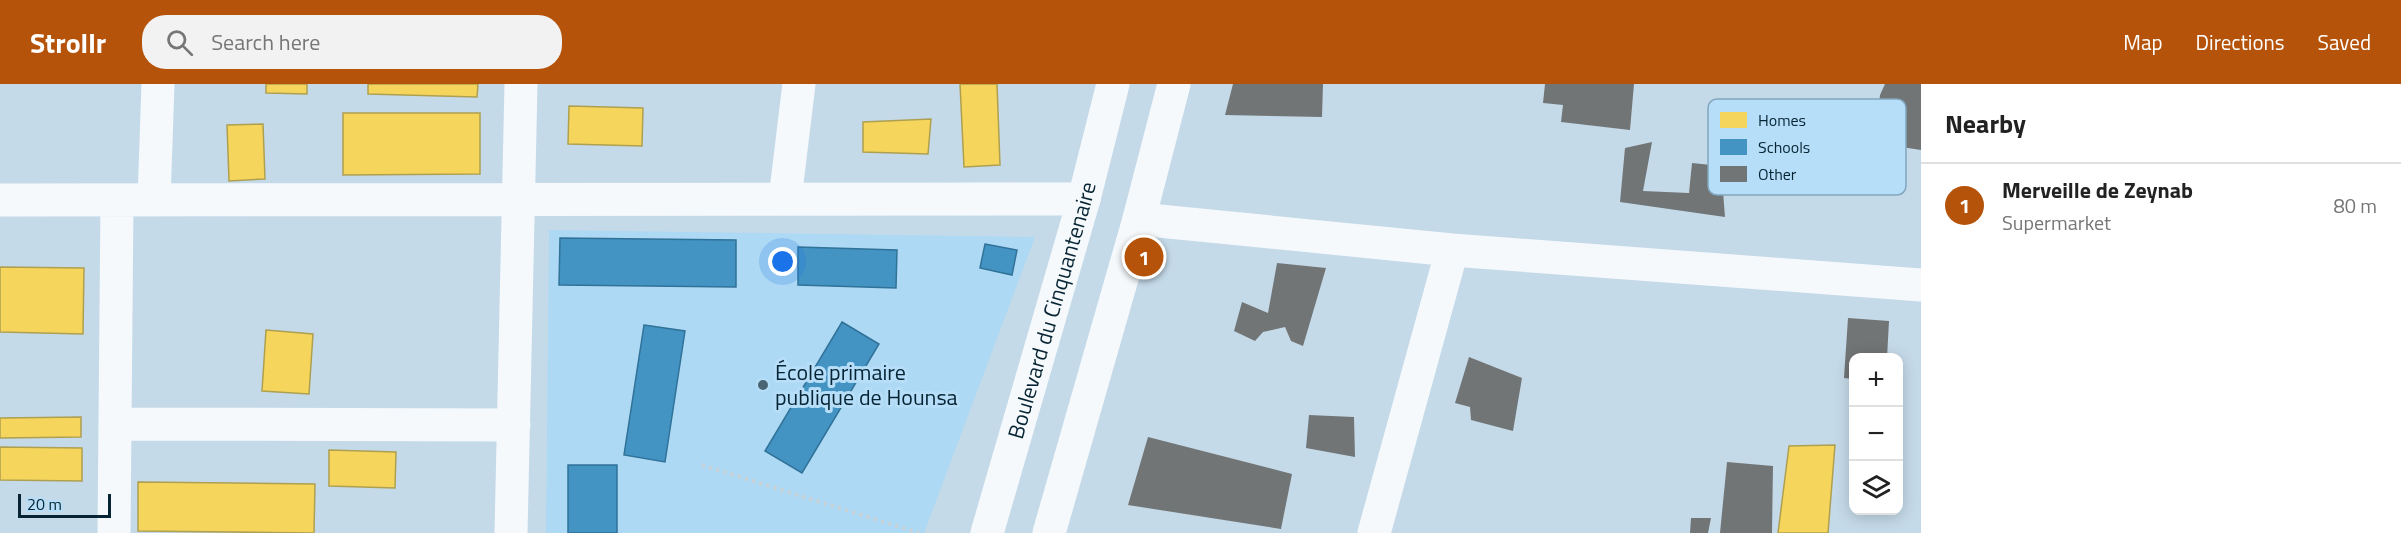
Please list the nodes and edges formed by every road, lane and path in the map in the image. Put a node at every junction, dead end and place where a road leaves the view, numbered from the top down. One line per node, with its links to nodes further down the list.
1 (158, 84): 10 (street)
2 (521, 84): 11 (street)
3 (799, 84): 6 (street)
4 (1113, 84): 7 (street, Boulevard du Cinquantenaire)
5 (1174, 84): 12 (street)
6 (785, 199): 7 (street); 11 (street)
7 (1083, 199): 21 (street, Boulevard du Cinquantenaire)
8 (0, 200): 9 (street)
9 (117, 200): 10 (street); 15 (street)
10 (154, 200): 11 (street)
11 (520, 200): 16 (street)
12 (1138, 219): 13 (street); 22 (street)
13 (1452, 250): 14 (street); 23 (street)
14 (1921, 285)
15 (115, 424): 16 (street); 18 (street)
16 (514, 425): 19 (street)
17 (702, 465): 20 (path)
18 (114, 533)
19 (511, 533)
20 (919, 533)
21 (987, 533)
22 (1049, 533)
23 (1374, 533)

